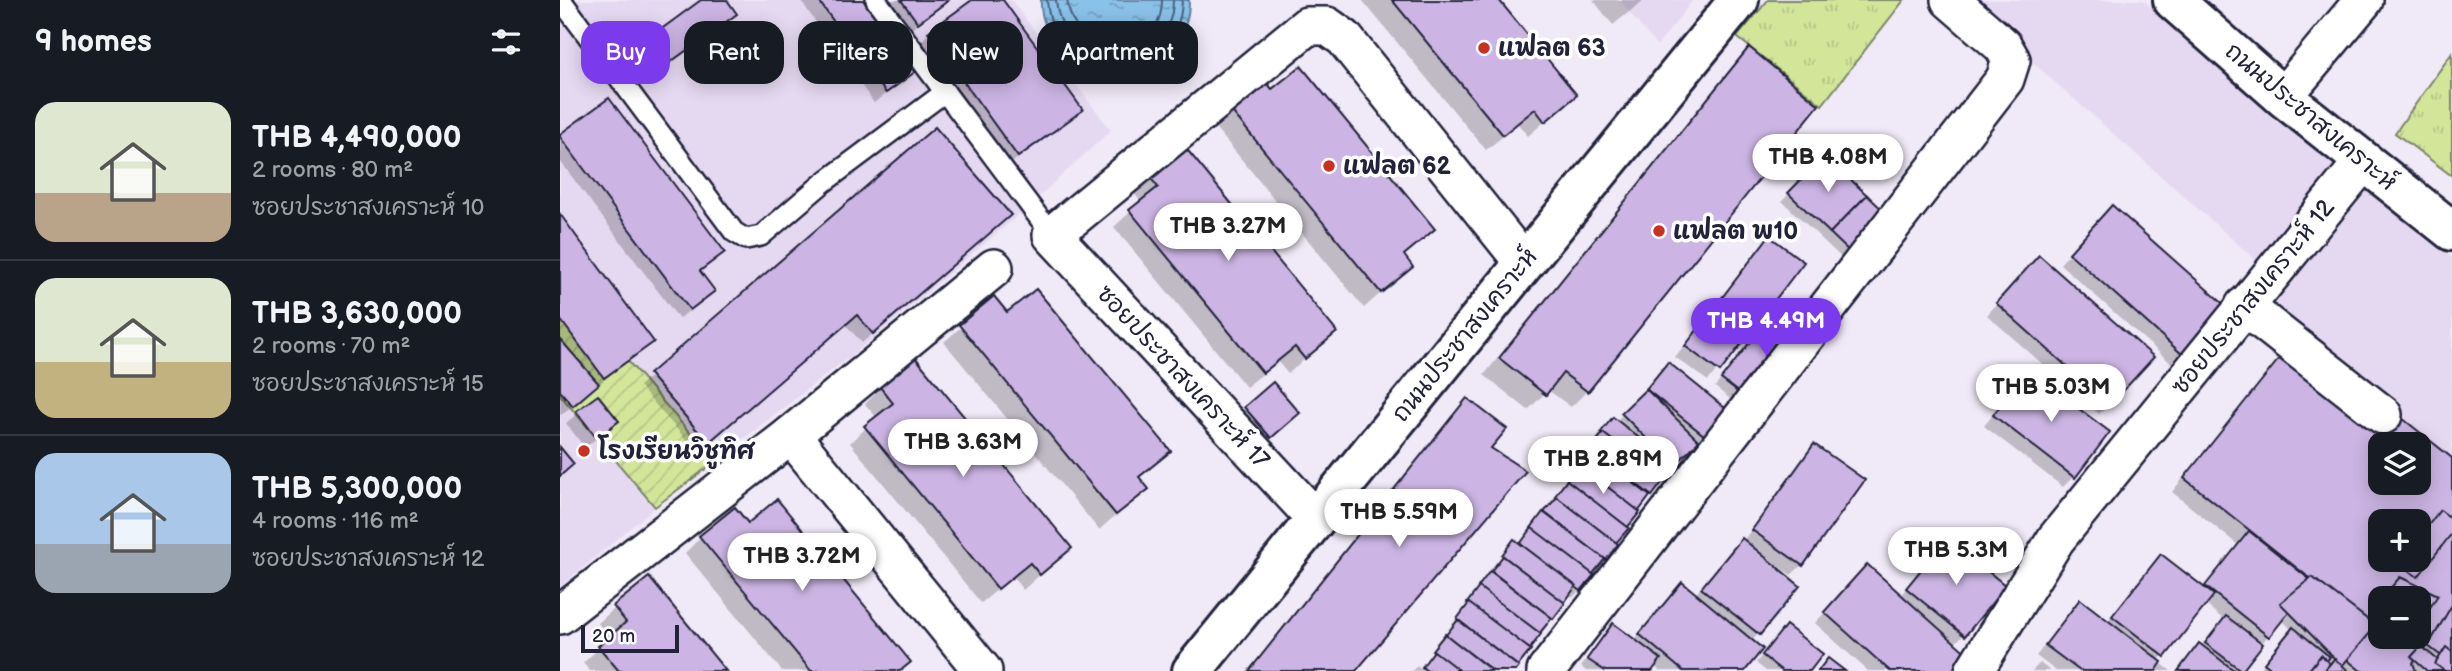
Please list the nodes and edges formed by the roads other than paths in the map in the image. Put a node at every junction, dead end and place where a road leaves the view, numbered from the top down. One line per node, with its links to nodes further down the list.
1 (561, 0): 7 (lane)
2 (876, 0): 7 (lane)
3 (1739, 0): 12 (street, ถนนประชาสงเคราะห์)
4 (1950, 0): 21 (street)
5 (2173, 0): 8 (street, ถนนประชาสงเคราะห์)
6 (2364, 0): 8 (street)
7 (945, 92): 11 (lane)
8 (2283, 97): 9 (street, ถนนประชาสงเคราะห์)
9 (2363, 163): 10 (street, ถนนประชาสงเคราะห์); 14 (street, ซอยประชาสงเคราะห์ 12)
10 (2452, 231)
11 (1052, 235): 12 (street); 17 (street, ซอยประชาสงเคราะห์ 17)
12 (1524, 262): 17 (street, ถนนประชาสงเคราะห์)
13 (994, 268): 16 (street)
14 (2245, 306): 15 (street); 22 (street, ซอยประชาสงเคราะห์ 12)
15 (2383, 415)
16 (791, 435): 18 (street); 19 (street)
17 (1315, 518): 20 (street, ถนนประชาสงเคราะห์)
18 (560, 615)
19 (983, 671)
20 (1192, 671)
21 (1546, 671)
22 (1974, 671)

